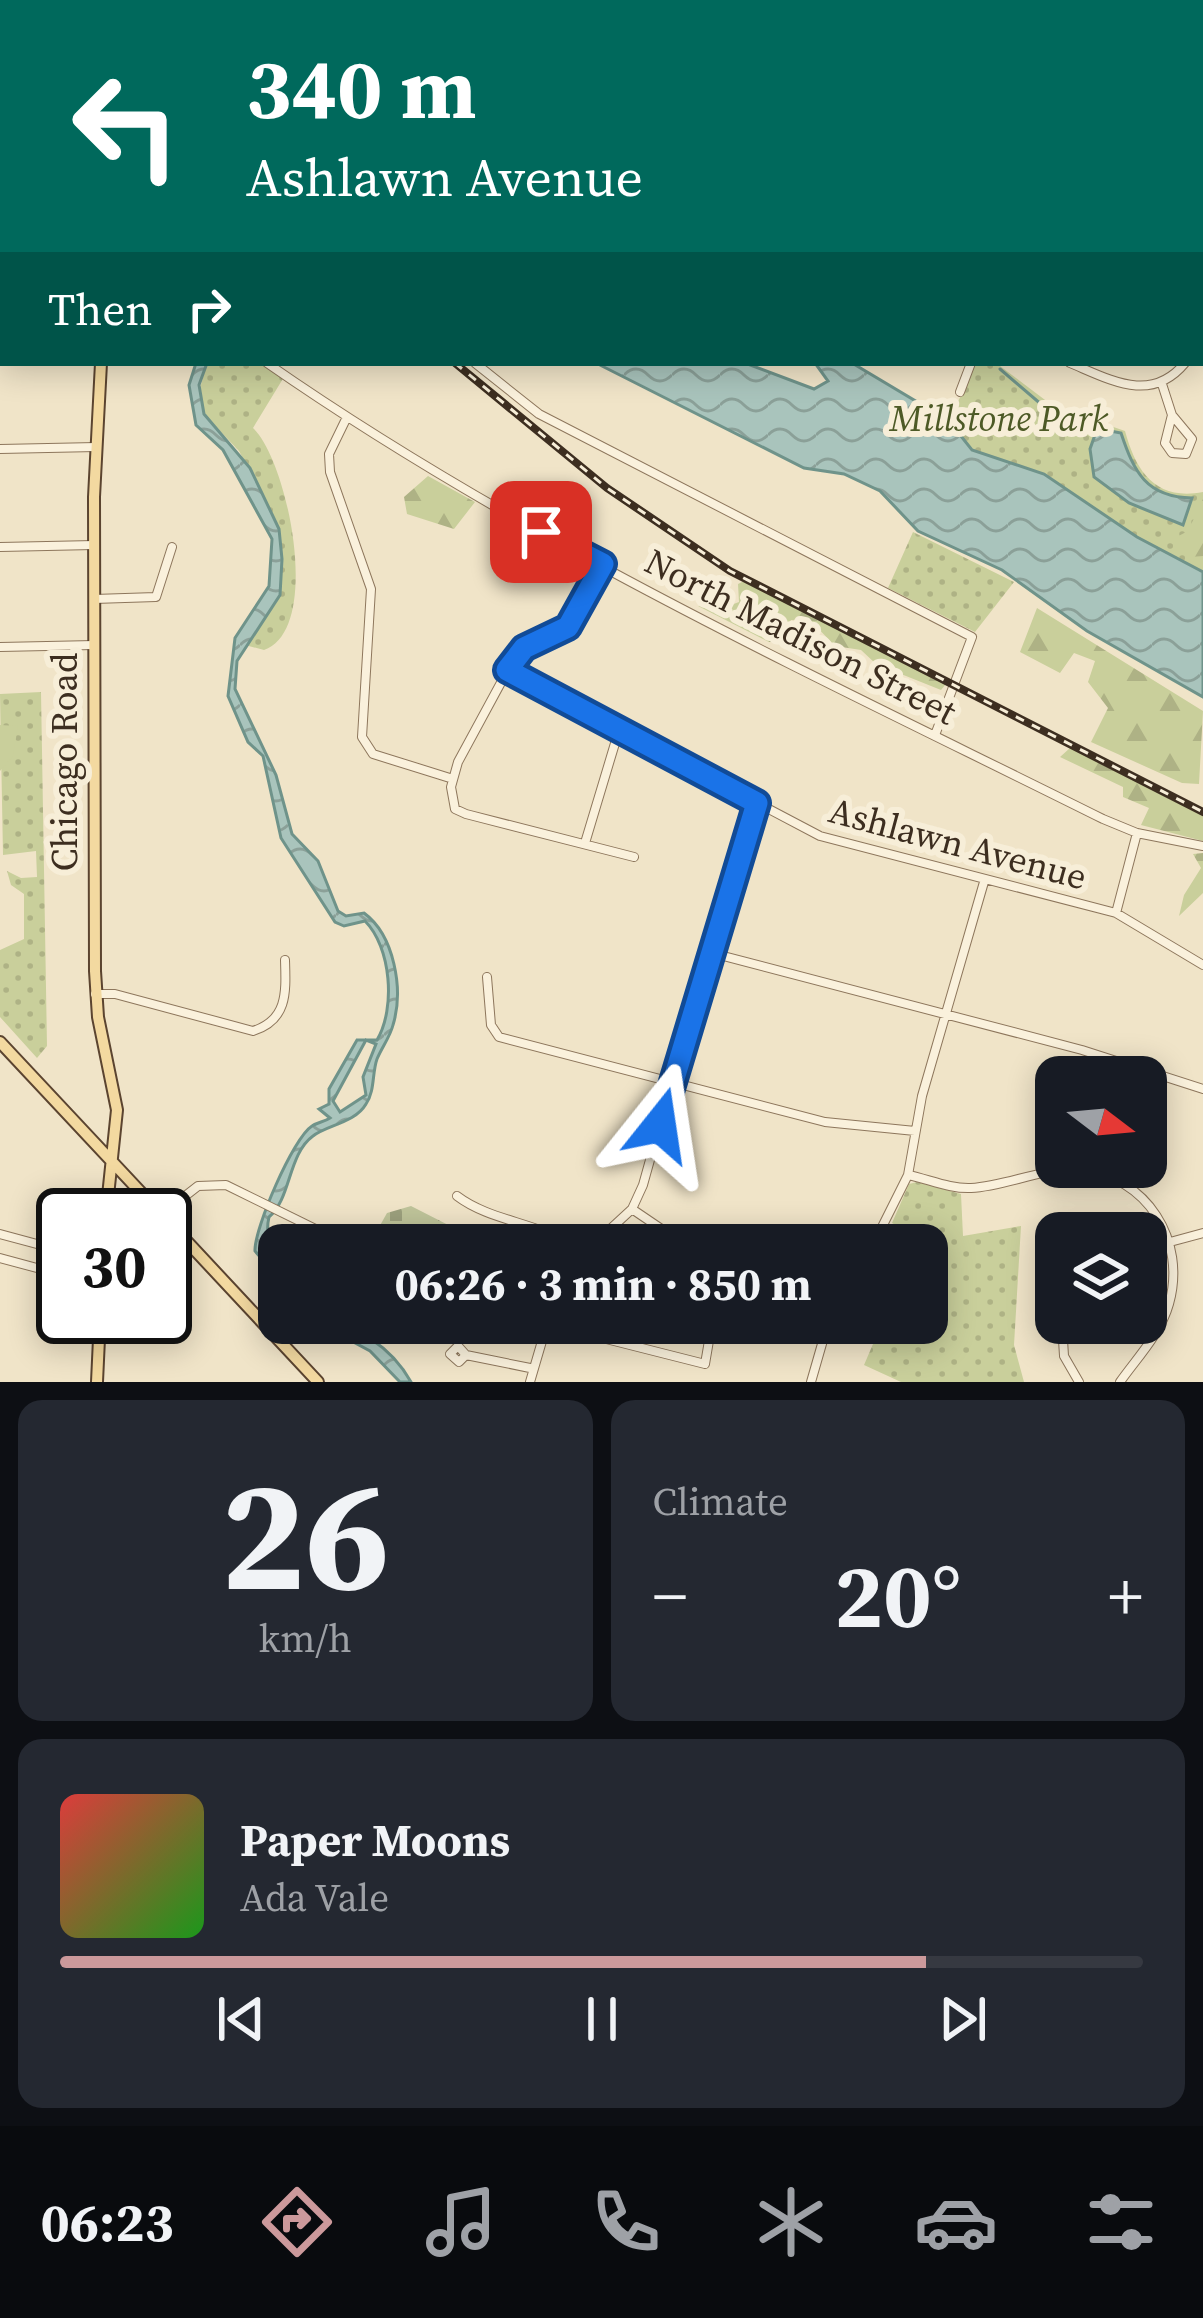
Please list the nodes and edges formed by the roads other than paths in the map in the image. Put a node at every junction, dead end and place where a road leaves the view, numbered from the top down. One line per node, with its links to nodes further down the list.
1 (101, 366): 13 (main road, Chicago Road)
2 (271, 366): 8 (street, North Madison Street)
3 (294, 366): 8 (street)
4 (479, 366): 24 (street)
5 (970, 366): 10 (street)
6 (1078, 366): 9 (street)
7 (1182, 366): 9 (street)
8 (287, 377): 12 (street, North Madison Street)
9 (1162, 383): 11 (street)
10 (960, 392)
11 (1172, 415): 11 (street)
12 (346, 419): 18 (street, North Madison Street); 25 (street)
13 (96, 447): 14 (street); 15 (main road, Chicago Road)
14 (0, 449)
15 (94, 545): 16 (street); 19 (main road, Chicago Road)
16 (0, 547)
17 (172, 547): 19 (street)
18 (603, 564): 22 (street); 24 (street, North Madison Street)
19 (94, 599): 20 (main road, Chicago Road)
20 (94, 645): 21 (street); 37 (main road, Chicago Road)
21 (0, 647)
22 (507, 670): 23 (street, Ashlawn Avenue); 25 (street)
23 (619, 730): 26 (street, Ashlawn Avenue); 28 (street)
24 (935, 735): 27 (street, North Madison Street)
25 (452, 779): 28 (street)
26 (757, 803): 31 (street, Ashlawn Avenue); 33 (street)
27 (1137, 833): 29 (street, North Madison Street); 32 (street)
28 (585, 843): 30 (street)
29 (1203, 846)
30 (634, 856)
31 (984, 882): 32 (street, Ashlawn Avenue); 38 (street)
32 (1116, 913): 35 (street, Ashlawn Avenue)
33 (708, 952): 38 (street); 40 (street)
34 (285, 960): 37 (street)
35 (1203, 965)
36 (487, 977): 40 (street)
37 (95, 994): 43 (main road, Chicago Road)
38 (945, 1014): 41 (street); 42 (street)
39 (0, 1042): 43 (main road)
40 (672, 1081): 42 (street); 49 (street)
41 (1203, 1088)
42 (915, 1131): 44 (street)
43 (110, 1160): 45 (main road, Chicago Road); 46 (main road)
44 (908, 1174): 54 (street); 57 (street)
45 (108, 1188)
46 (136, 1188)
47 (192, 1190): 50 (street)
48 (458, 1196): 51 (street)
49 (632, 1209): 52 (street); 53 (street)
50 (307, 1224)
51 (531, 1224)
52 (616, 1224)
53 (654, 1224)
54 (883, 1224)
55 (1203, 1233): 57 (street)
56 (0, 1234): 58 (street)
57 (1170, 1242): 75 (street)
58 (36, 1244)
59 (192, 1247): 71 (main road)
60 (0, 1258): 61 (street)
61 (36, 1268)
62 (99, 1344): 70 (main road)
63 (539, 1344): 69 (street)
64 (626, 1344): 65 (street)
65 (708, 1344)
66 (823, 1344): 73 (street)
67 (1063, 1344): 74 (street)
68 (466, 1355): 69 (street)
69 (530, 1368): 72 (street)
70 (97, 1382)
71 (318, 1382)
72 (530, 1382)
73 (811, 1382)
74 (1079, 1382)
75 (1120, 1382)

